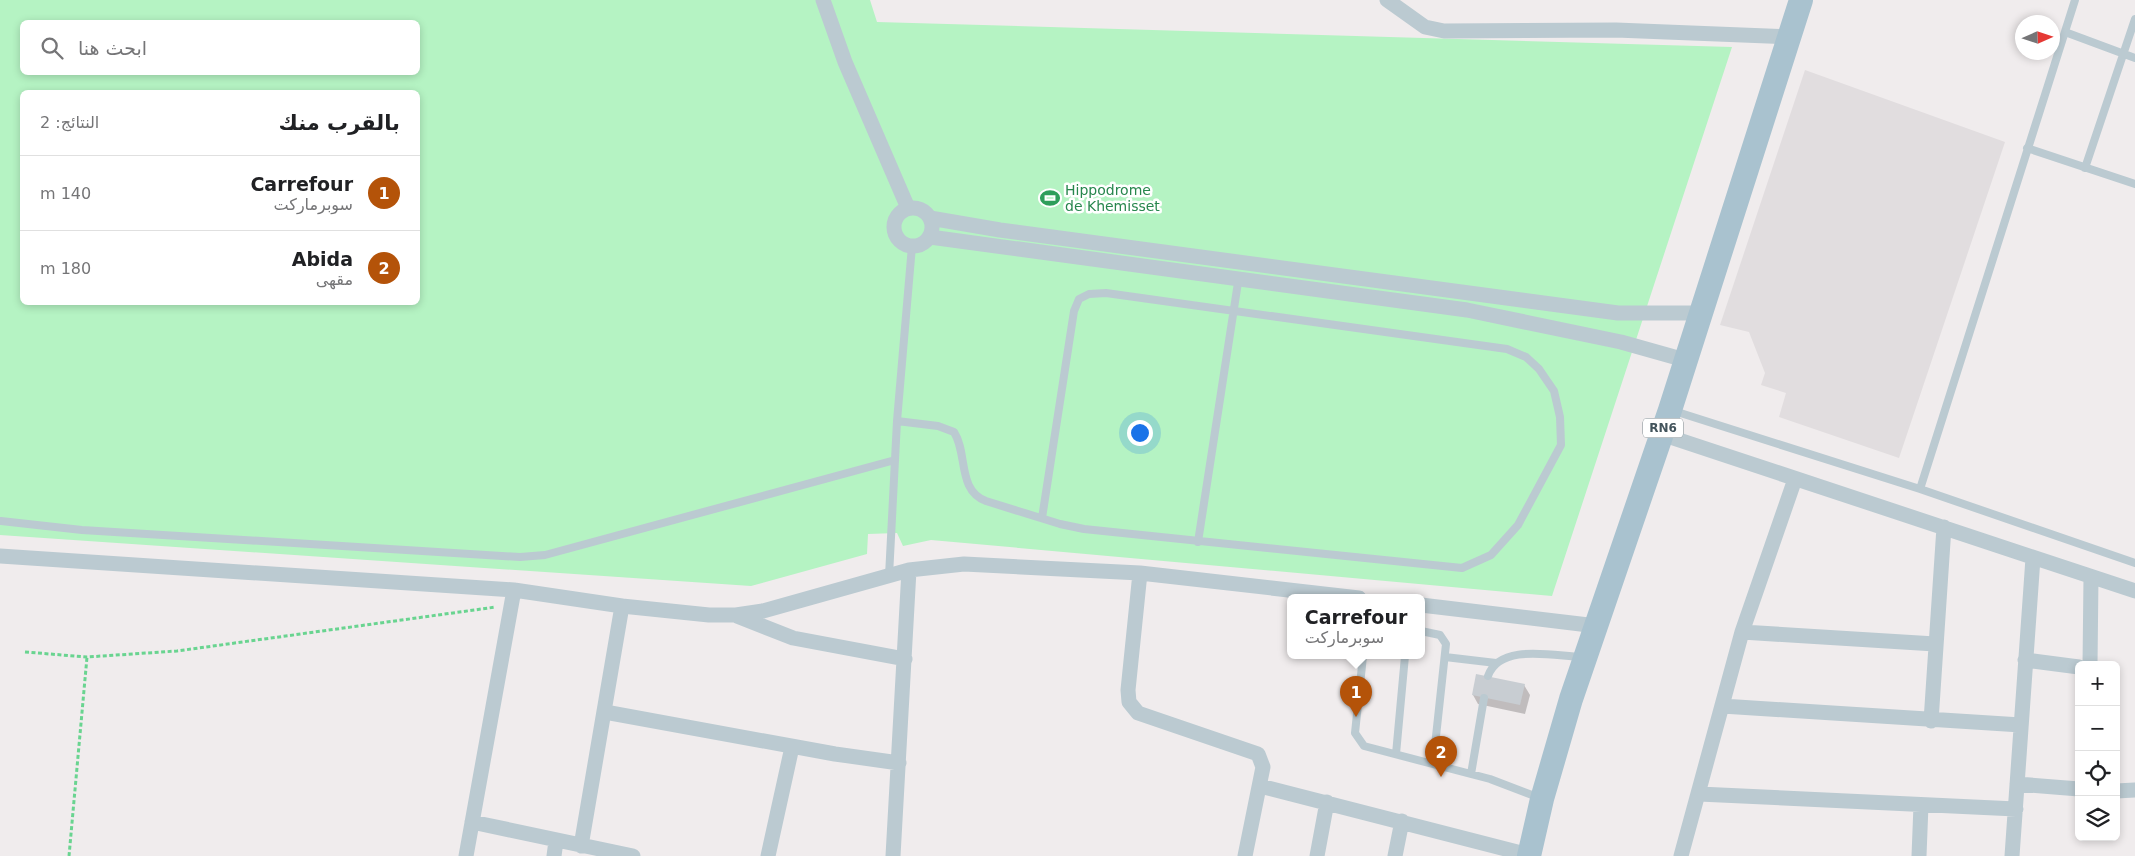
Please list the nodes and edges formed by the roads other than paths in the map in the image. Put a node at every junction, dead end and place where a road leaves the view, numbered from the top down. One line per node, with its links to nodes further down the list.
1 (823, 0): 13 (street)
2 (1386, 0): 7 (street)
3 (1801, 0): 7 (main road, RN6)
4 (2075, 0): 6 (lane)
5 (2135, 19): 8 (lane)
6 (2065, 32): 8 (lane); 10 (lane)
7 (1790, 37): 20 (main road, RN6)
8 (2122, 54): 9 (lane); 11 (lane)
9 (2135, 58)
10 (2027, 148): 11 (lane); 27 (lane)
11 (2085, 168): 12 (lane)
12 (2135, 184)
13 (908, 208): 14 (street); 16 (street)
14 (930, 218): 15 (street); 17 (street)
15 (930, 237): 16 (street); 18 (street)
16 (912, 246): 23 (lane)
17 (1242, 262): 18 (lane); 20 (street)
18 (1238, 280): 19 (lane); 21 (street)
19 (1233, 312): 28 (lane); 31 (lane); 31 (lane)
20 (1701, 313): 21 (main road, RN6)
21 (1685, 360): 22 (main road, RN6)
22 (1670, 410): 24 (main road, RN6); 27 (lane)
23 (897, 421): 25 (lane); 28 (lane)
24 (1661, 434): 26 (street); 45 (main road, RN6)
25 (895, 460): 29 (lane); 37 (lane)
26 (1795, 479): 30 (street); 47 (street)
27 (1920, 489): 34 (lane)
28 (1042, 518): 31 (lane)
29 (2, 522)
30 (1944, 527): 33 (street); 48 (street)
31 (1198, 542)
32 (0, 556): 39 (street)
33 (2033, 558): 38 (street); 54 (street)
34 (2135, 563)
35 (909, 570): 36 (street); 37 (street); 50 (street)
36 (1140, 573): 41 (street); 70 (street)
37 (889, 576): 44 (street)
38 (2091, 578): 40 (street); 55 (street)
39 (514, 590): 42 (street); 80 (street)
40 (2135, 591)
41 (1324, 594)
42 (622, 606): 44 (street); 61 (street)
43 (1425, 606): 45 (street)
44 (736, 615): 50 (street)
45 (1596, 626): 51 (main road, RN6)
46 (1425, 632): 49 (lane)
47 (1742, 632): 48 (street); 60 (street)
48 (1936, 644): 62 (street)
49 (1445, 657): 56 (lane); 67 (lane)
50 (905, 658): 66 (street)
51 (1586, 658): 56 (lane); 75 (main road, RN6)
52 (1363, 659): 65 (lane)
53 (1405, 659): 65 (lane)
54 (2025, 660): 57 (street); 63 (street)
55 (2090, 661)
56 (1496, 663): 58 (lane)
57 (2075, 666)
58 (1488, 676)
59 (1484, 698): 68 (lane)
60 (1722, 706): 62 (street); 74 (street)
61 (605, 712): 64 (street); 82 (street)
62 (1931, 721): 63 (street)
63 (2021, 725): 69 (street)
64 (792, 747): 66 (street); 86 (street)
65 (1396, 754): 67 (lane)
66 (899, 763): 87 (street)
67 (1433, 764): 68 (lane)
68 (1471, 774): 75 (lane)
69 (2017, 784): 71 (street); 78 (street)
70 (1260, 786): 76 (street); 88 (street)
71 (2075, 789)
72 (2135, 790): 73 (street)
73 (2120, 791)
74 (1699, 794): 77 (street); 92 (street)
75 (1542, 798): 91 (main road, RN6)
76 (1327, 802): 79 (street); 89 (street)
77 (1921, 805): 78 (street); 93 (street)
78 (2016, 809): 94 (street)
79 (1402, 821): 90 (street); 91 (street)
80 (472, 822): 81 (street); 83 (street)
81 (556, 840): 82 (street); 84 (street)
82 (581, 846): 85 (street)
83 (466, 856)
84 (554, 856)
85 (633, 856)
86 (768, 856)
87 (893, 856)
88 (1245, 856)
89 (1317, 856)
90 (1395, 856)
91 (1529, 856)
92 (1681, 856)
93 (1919, 856)
94 (2012, 856)

